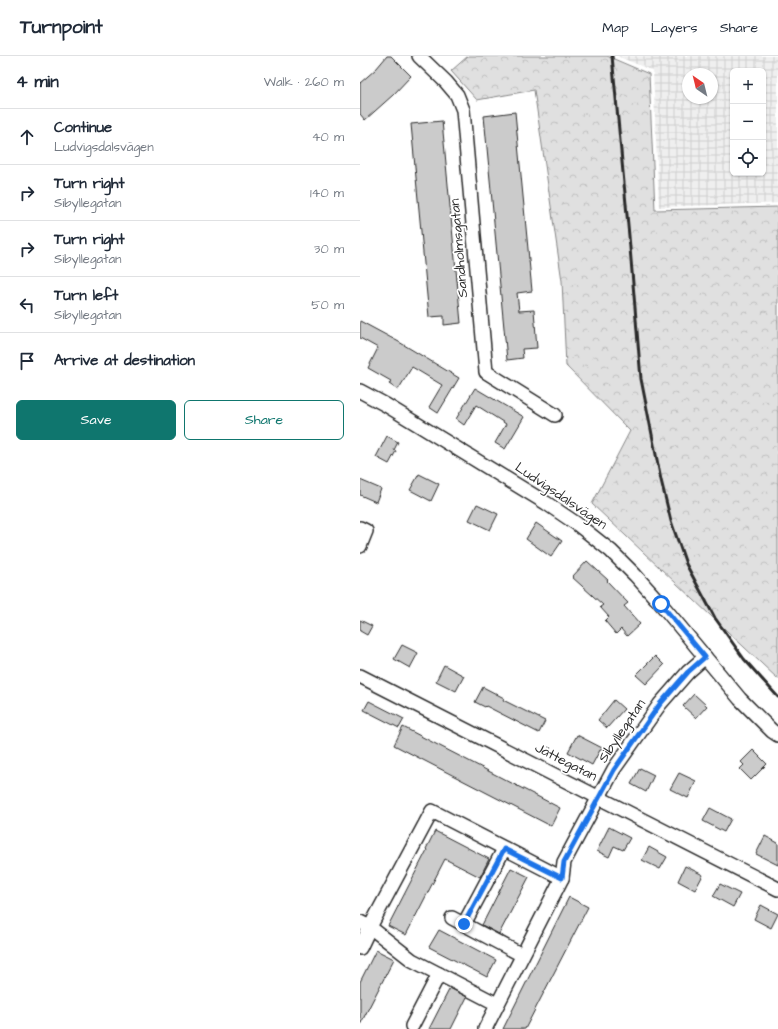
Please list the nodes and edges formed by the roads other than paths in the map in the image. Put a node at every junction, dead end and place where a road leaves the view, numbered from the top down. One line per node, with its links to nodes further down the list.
1 (419, 56): 3 (street, Sandholmsgatan)
2 (360, 391): 6 (street, Ludvigsdalsvägen)
3 (555, 415)
4 (360, 528): 5 (street)
5 (360, 546)
6 (705, 657): 8 (street, Ludvigsdalsvägen); 9 (street, Sibyllegatan)
7 (360, 676): 9 (street, Jättegatan)
8 (778, 735)
9 (599, 797): 11 (street, Sibyllegatan); 12 (street, Jättegatan)
10 (504, 849): 11 (street); 14 (street); 15 (street)
11 (562, 878): 17 (street, Sibyllegatan)
12 (778, 889)
13 (452, 918): 15 (street)
14 (365, 924): 16 (street); 18 (street)
15 (464, 924): 17 (street)
16 (360, 948)
17 (522, 955): 19 (street, Sibyllegatan)
18 (439, 974): 19 (street); 20 (street)
19 (497, 1004): 21 (street, Sibyllegatan)
20 (412, 1026)
21 (485, 1029)

